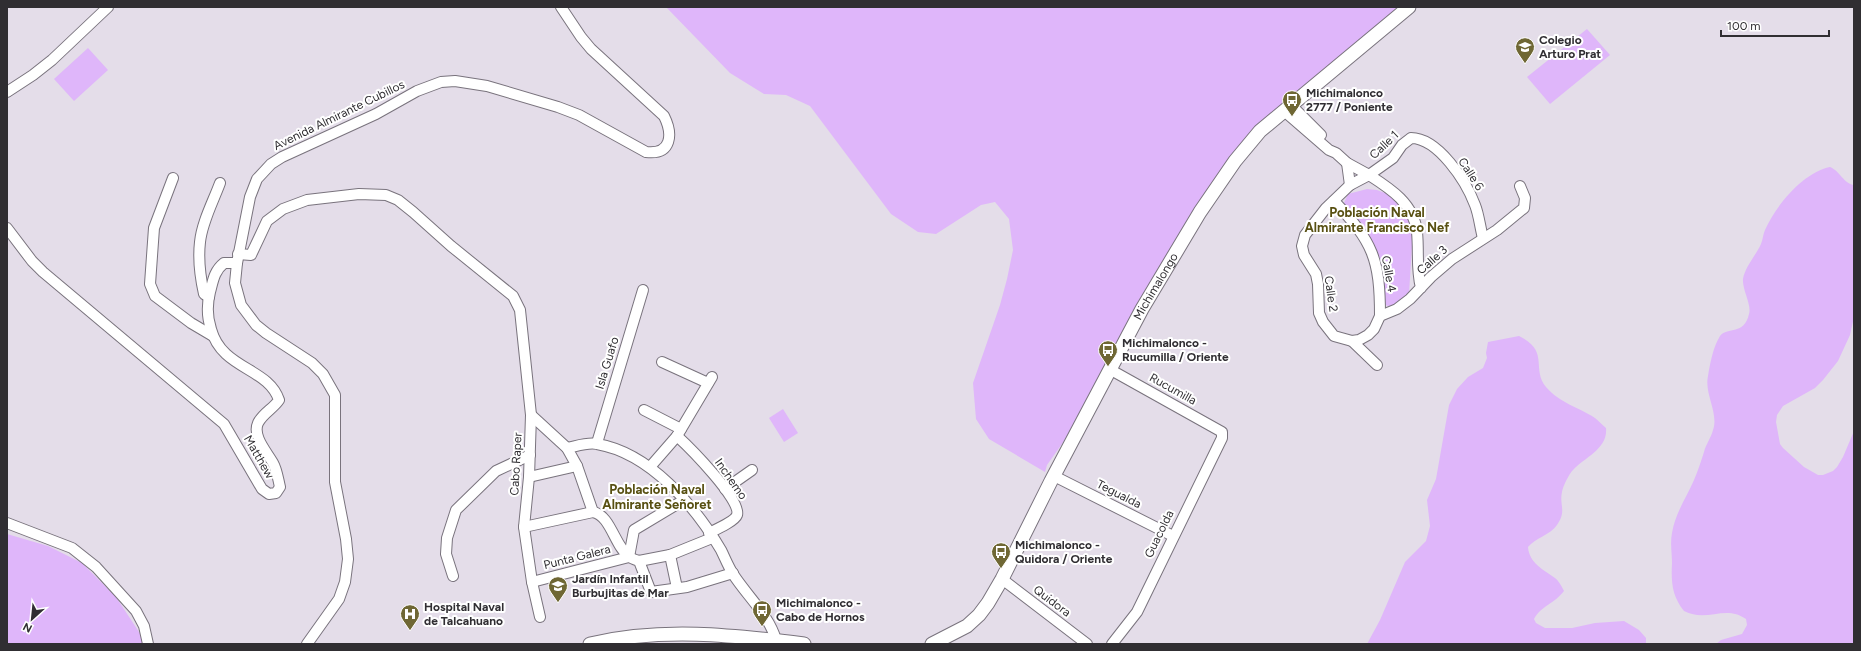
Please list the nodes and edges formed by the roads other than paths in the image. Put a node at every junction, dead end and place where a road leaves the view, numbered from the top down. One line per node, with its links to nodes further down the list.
1 (108, 7): 4 (street)
2 (561, 7): 17 (street, Avenida Almirante Cubillos)
3 (1409, 7): 5 (main road, Michimalongo)
4 (7, 92)
5 (1288, 108): 7 (street, Calle 1); 27 (main road, Michimalongo)
6 (1418, 138): 8 (street, Calle 1); 15 (street, Calle 6)
7 (1346, 163): 8 (street, Calle 1); 11 (street)
8 (1369, 175): 11 (street, Calle 1); 18 (street)
9 (173, 178): 23 (street)
10 (220, 183): 20 (street)
11 (1350, 185): 13 (street, Calle 1)
12 (1520, 186): 15 (street, Calle 3)
13 (1334, 201): 16 (street, Calle 1); 22 (street, Calle 4)
14 (7, 228): 23 (street, Matthew)
15 (1483, 238): 18 (street, Calle 3)
16 (1302, 246): 24 (street, Calle 2)
17 (237, 258): 20 (street, Matthew); 21 (street, Matthew); 58 (street, Avenida Almirante Cubillos)
18 (1420, 288): 22 (street, Calle 3)
19 (643, 290): 32 (street, Isla Guafo)
20 (209, 297): 23 (street, Matthew)
21 (520, 310): 29 (street, Cabo Raper)
22 (1380, 316): 24 (street)
23 (213, 336)
24 (1347, 340): 26 (street, Calle 2)
25 (662, 362): 30 (street)
26 (1377, 365)
27 (1111, 370): 31 (street, Rucumilla); 38 (main road, Michimalongo)
28 (644, 410): 30 (street, Inchemo)
29 (531, 415): 33 (street); 34 (street, Cabo Raper)
30 (679, 432): 36 (street); 40 (street, Inchemo)
31 (1222, 432): 46 (street, Guacolda)
32 (596, 444): 33 (street); 36 (street)
33 (567, 448): 35 (street)
34 (530, 454): 39 (street, Cabo Raper); 50 (street)
35 (577, 466): 39 (street); 42 (street)
36 (650, 467): 41 (street)
37 (752, 470): 40 (street)
38 (1054, 476): 46 (street, Tegualda); 51 (main road, Michimalongo)
39 (529, 477): 44 (street, Cabo Raper)
40 (725, 489): 45 (street, Inchemo)
41 (684, 500): 45 (street); 48 (street)
42 (593, 512): 44 (street); 48 (street)
43 (7, 523): 57 (street)
44 (524, 527): 52 (street, Cabo Raper)
45 (711, 536): 47 (street, Punta Galera); 49 (street)
46 (1173, 536): 63 (street, Guacolda)
47 (670, 555): 48 (street, Punta Galera); 53 (street)
48 (634, 559): 52 (street, Punta Galera); 53 (street)
49 (733, 573): 53 (street); 56 (street)
50 (453, 576)
51 (1002, 579): 61 (main road, Michimalongo); 62 (street, Quidora)
52 (532, 582): 54 (street, Cabo Raper)
53 (677, 588)
54 (540, 617)
55 (679, 638): 56 (main road); 59 (main road)
56 (776, 640): 60 (main road)
57 (148, 644)
58 (307, 644)
59 (590, 644)
60 (800, 644)
61 (932, 644)
62 (1087, 644)
63 (1112, 644)

